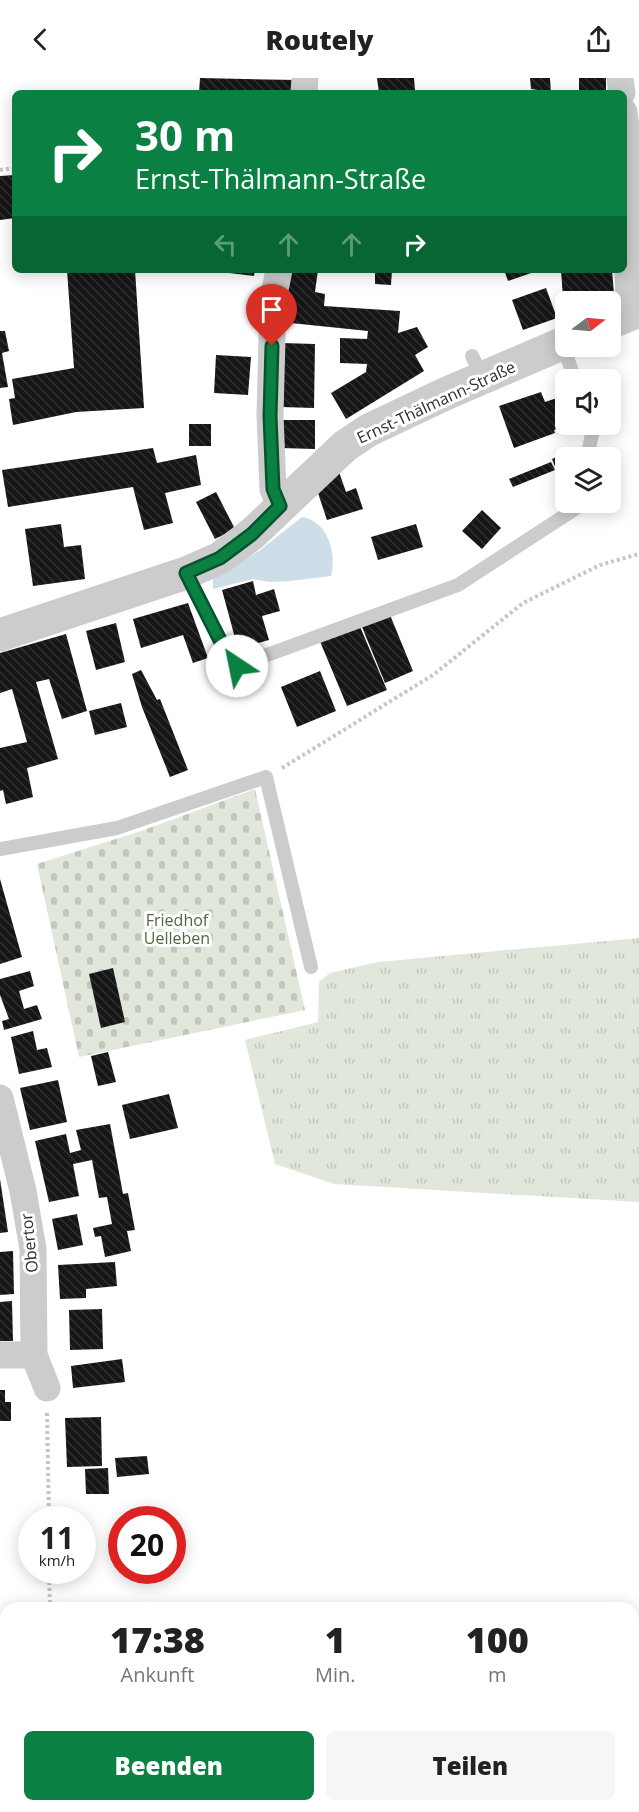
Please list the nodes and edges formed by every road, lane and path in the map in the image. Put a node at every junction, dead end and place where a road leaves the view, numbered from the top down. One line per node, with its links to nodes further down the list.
1 (627, 241): 3 (street)
2 (278, 273): 5 (street)
3 (628, 316)
4 (555, 346): 5 (street, Ernst-Thälmann-Straße)
5 (280, 506): 8 (street, Ernst-Thälmann-Straße)
6 (569, 513): 8 (lane)
7 (639, 554): 10 (path)
8 (186, 573): 9 (street, Ernst-Thälmann-Straße)
9 (0, 634)
10 (266, 777): 11 (lane); 12 (lane)
11 (0, 849)
12 (311, 967)
13 (0, 1098): 15 (street, Obertor)
14 (0, 1355): 15 (street)
15 (34, 1355): 16 (street, Obertor)
16 (47, 1388): 17 (path)
17 (49, 1506)
18 (49, 1584): 19 (path)
19 (50, 1602)

